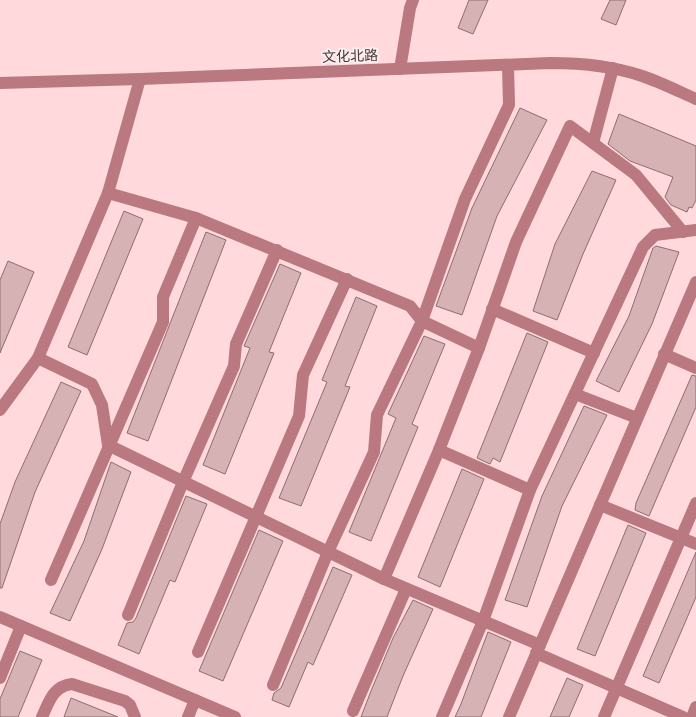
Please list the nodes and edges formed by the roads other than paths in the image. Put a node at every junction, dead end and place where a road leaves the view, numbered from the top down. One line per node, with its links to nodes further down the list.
1 (413, 0): 4 (street)
2 (508, 64): 3 (street, 文化北路); 4 (street, 文化北路); 17 (street)
3 (614, 68): 7 (street, 文化北路); 8 (street)
4 (400, 69): 5 (street, 文化北路)
5 (140, 79): 6 (street, 文化北路); 9 (street)
6 (0, 83)
7 (696, 99)
8 (593, 143): 12 (street); 16 (street)
9 (108, 193): 10 (street); 21 (street)
10 (196, 218): 13 (street); 26 (street)
11 (696, 230): 12 (street)
12 (683, 232): 19 (street)
13 (278, 250): 14 (street); 28 (street)
14 (347, 279): 17 (street); 32 (street)
15 (696, 282): 20 (street)
16 (492, 309): 18 (street); 19 (street)
17 (422, 321): 18 (street); 35 (street)
18 (479, 348): 27 (street)
19 (594, 353): 23 (street)
20 (664, 354): 22 (street); 25 (street)
21 (38, 358): 24 (street); 26 (street)
22 (696, 368)
23 (575, 394): 25 (street); 29 (street)
24 (0, 410)
25 (637, 418): 31 (street)
26 (108, 445): 28 (street); 37 (street)
27 (439, 450): 29 (street); 36 (street)
28 (183, 482): 32 (street); 39 (street)
29 (530, 490): 41 (street)
30 (696, 502): 33 (street)
31 (600, 504): 33 (street); 43 (street)
32 (257, 517): 35 (street); 44 (street)
33 (681, 538): 34 (street); 47 (street)
34 (696, 544)
35 (328, 552): 36 (street); 46 (street)
36 (384, 579): 38 (street)
37 (51, 580)
38 (406, 589): 41 (street); 50 (street)
39 (128, 615)
40 (0, 617): 42 (street)
41 (483, 621): 43 (street); 55 (street)
42 (21, 626): 45 (street); 48 (street)
43 (538, 649): 47 (street); 56 (street)
44 (198, 652)
45 (0, 678)
46 (273, 685)
47 (616, 688): 57 (street); 58 (street)
48 (195, 700): 53 (street); 54 (street)
49 (696, 707): 59 (street)
50 (353, 711)
51 (42, 717): 52 (street)
52 (135, 717)
53 (188, 717)
54 (235, 717)
55 (442, 717)
56 (509, 717)
57 (604, 717)
58 (683, 717)
59 (692, 717)

